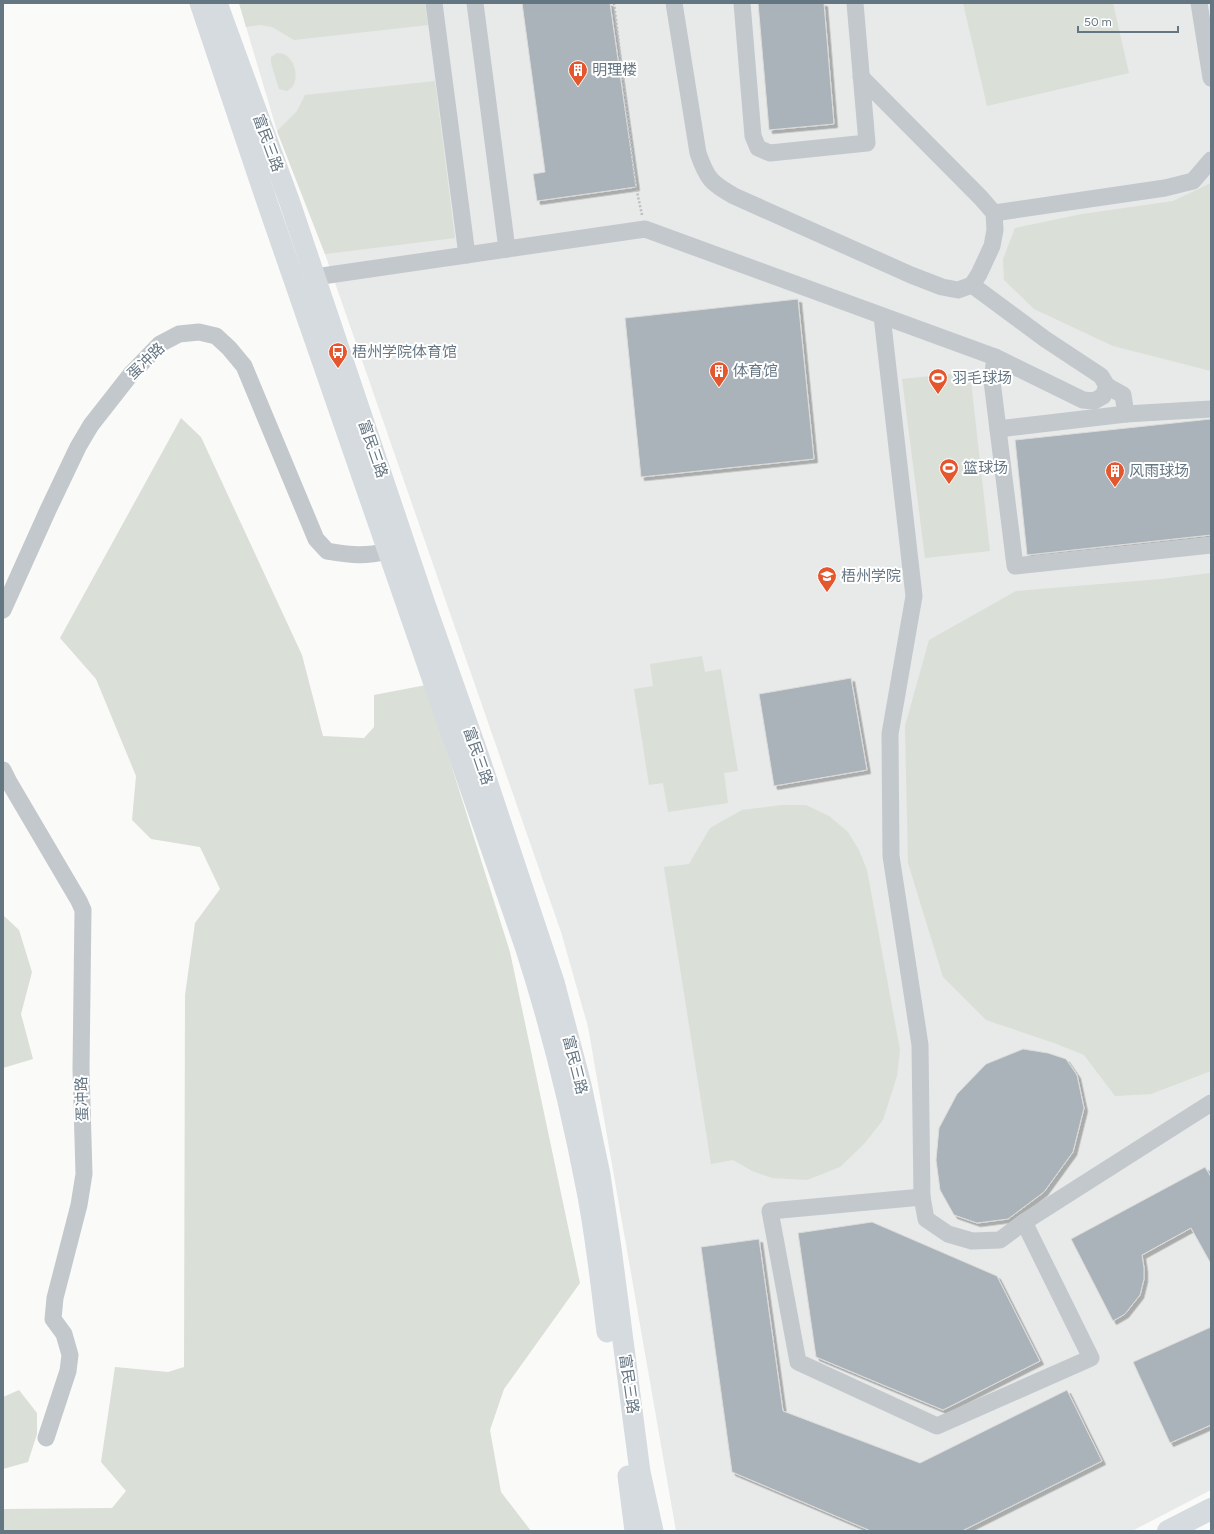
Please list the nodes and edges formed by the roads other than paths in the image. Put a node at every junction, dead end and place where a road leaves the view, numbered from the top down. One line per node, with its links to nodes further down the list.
1 (200, 3): 24 (main road, 富民三路)
2 (217, 3): 15 (main road, 富民三路)
3 (434, 3): 14 (lane)
4 (475, 3): 13 (lane)
5 (674, 3): 16 (lane)
6 (742, 3): 9 (lane)
7 (855, 3): 9 (lane)
8 (1199, 3): 10 (lane)
9 (861, 77): 12 (lane)
10 (1211, 78)
11 (1211, 160): 12 (lane)
12 (994, 213): 16 (lane)
13 (507, 249): 14 (lane); 17 (lane)
14 (467, 255): 15 (lane)
15 (315, 277): 33 (main road, 富民三路)
16 (972, 285): 19 (lane)
17 (882, 316): 18 (lane); 28 (lane)
18 (996, 357): 19 (lane); 22 (lane)
19 (1107, 386): 21 (lane)
20 (1211, 409): 21 (lane)
21 (1126, 414): 22 (lane)
22 (998, 429): 23 (lane)
23 (1211, 545)
24 (388, 551): 25 (lane, 蛋冲路); 32 (main road, 富民三路)
25 (3, 610)
26 (3, 770): 30 (lane, 蛋冲路)
27 (1211, 1103): 29 (lane)
28 (922, 1197): 29 (lane); 29 (lane)
29 (1024, 1222)
30 (46, 1438)
31 (1211, 1509): 34 (highway)
32 (635, 1531)
33 (653, 1531)
34 (1168, 1531)

